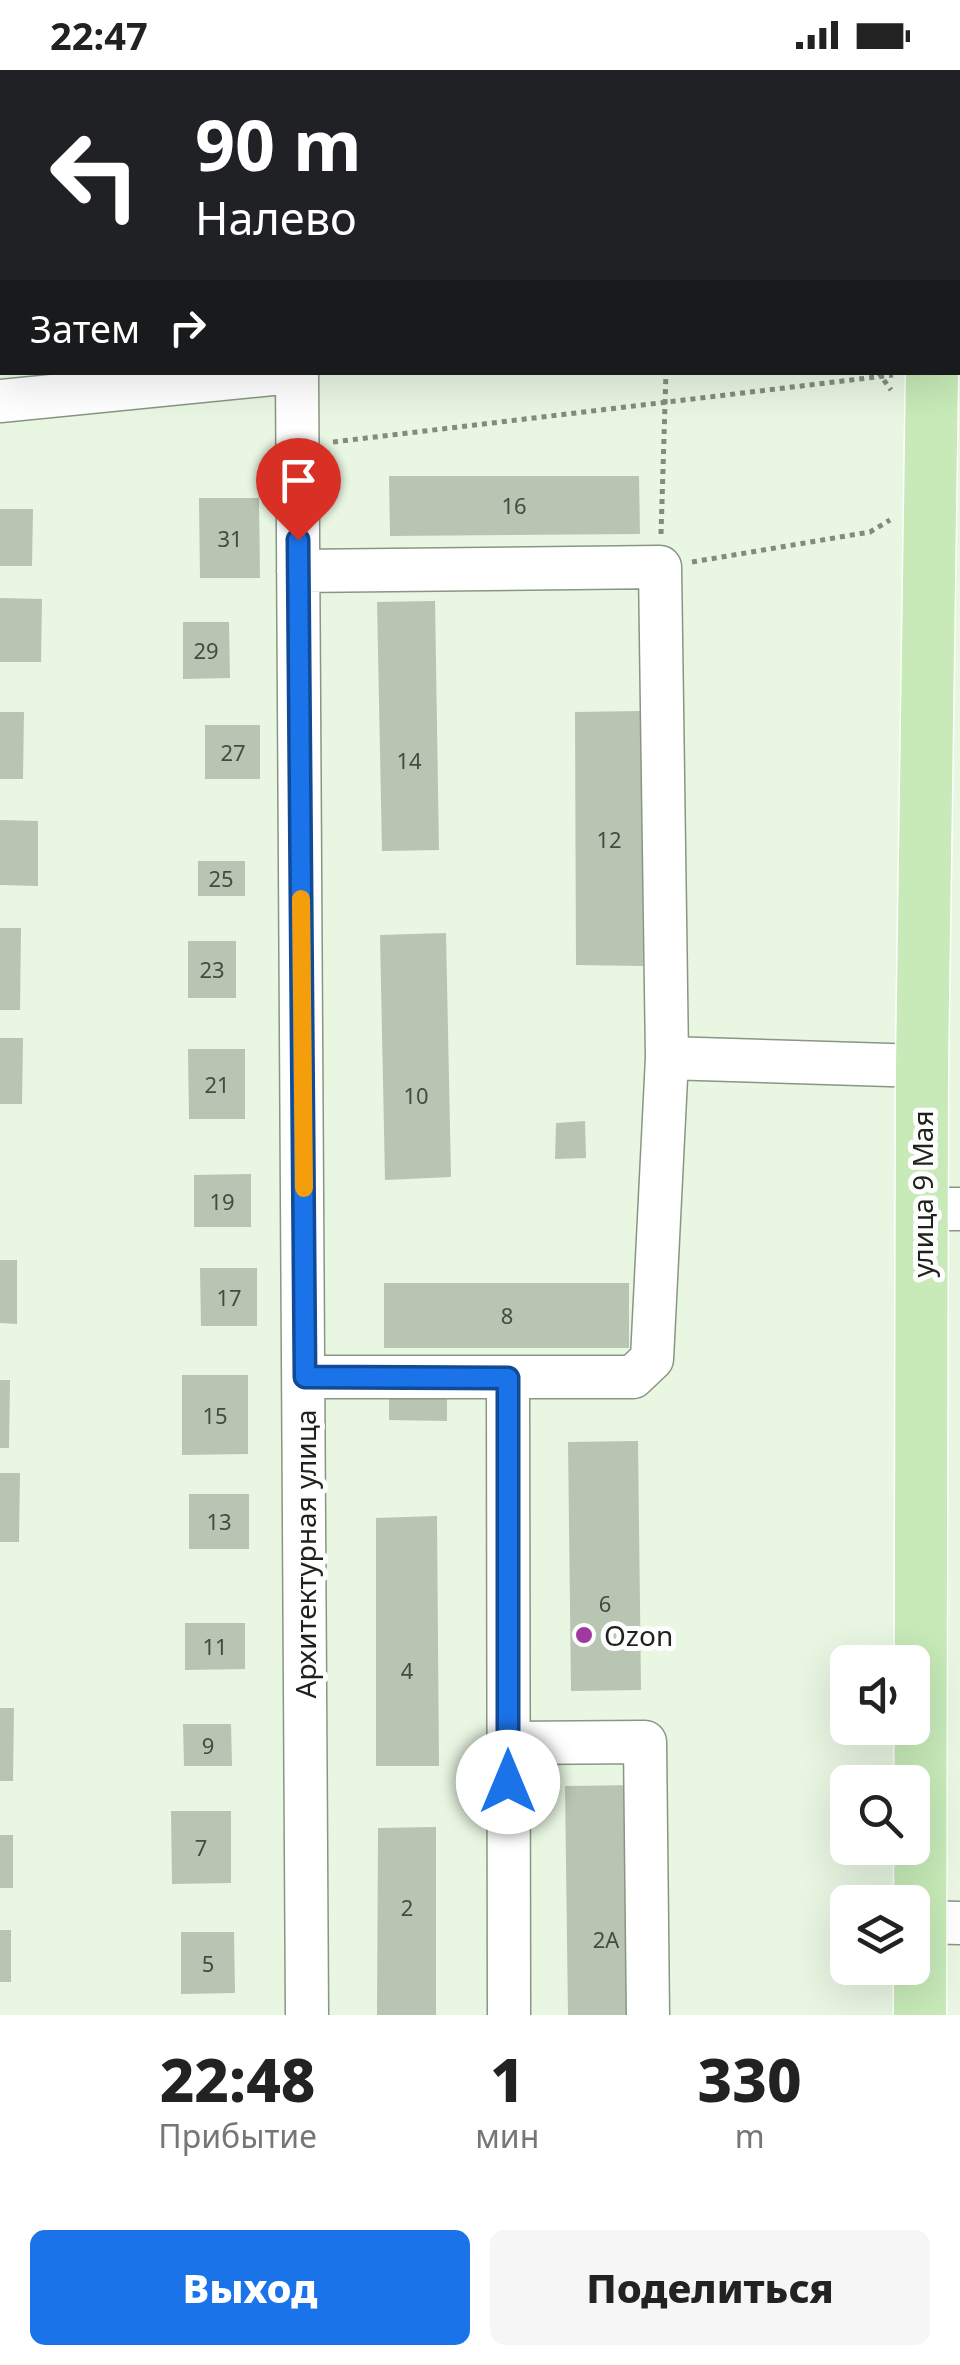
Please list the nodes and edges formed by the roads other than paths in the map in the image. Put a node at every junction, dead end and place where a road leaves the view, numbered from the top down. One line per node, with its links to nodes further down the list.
1 (264, 375): 4 (street)
2 (294, 375): 5 (street, Архитектурная улица)
3 (932, 375): 7 (main road, улица 9 Мая)
4 (0, 401)
5 (298, 571): 6 (street); 9 (street, Архитектурная улица)
6 (667, 1058): 7 (street); 10 (street)
7 (922, 1066): 8 (main road, улица 9 Мая)
8 (941, 1209): 12 (main road, улица 9 Мая)
9 (305, 1377): 10 (street); 13 (street, Архитектурная улица)
10 (508, 1378): 11 (street)
11 (508, 1743): 14 (street); 15 (street)
12 (940, 1923): 16 (main road, улица 9 Мая)
13 (307, 2015)
14 (508, 2015)
15 (648, 2015)
16 (920, 2015)

